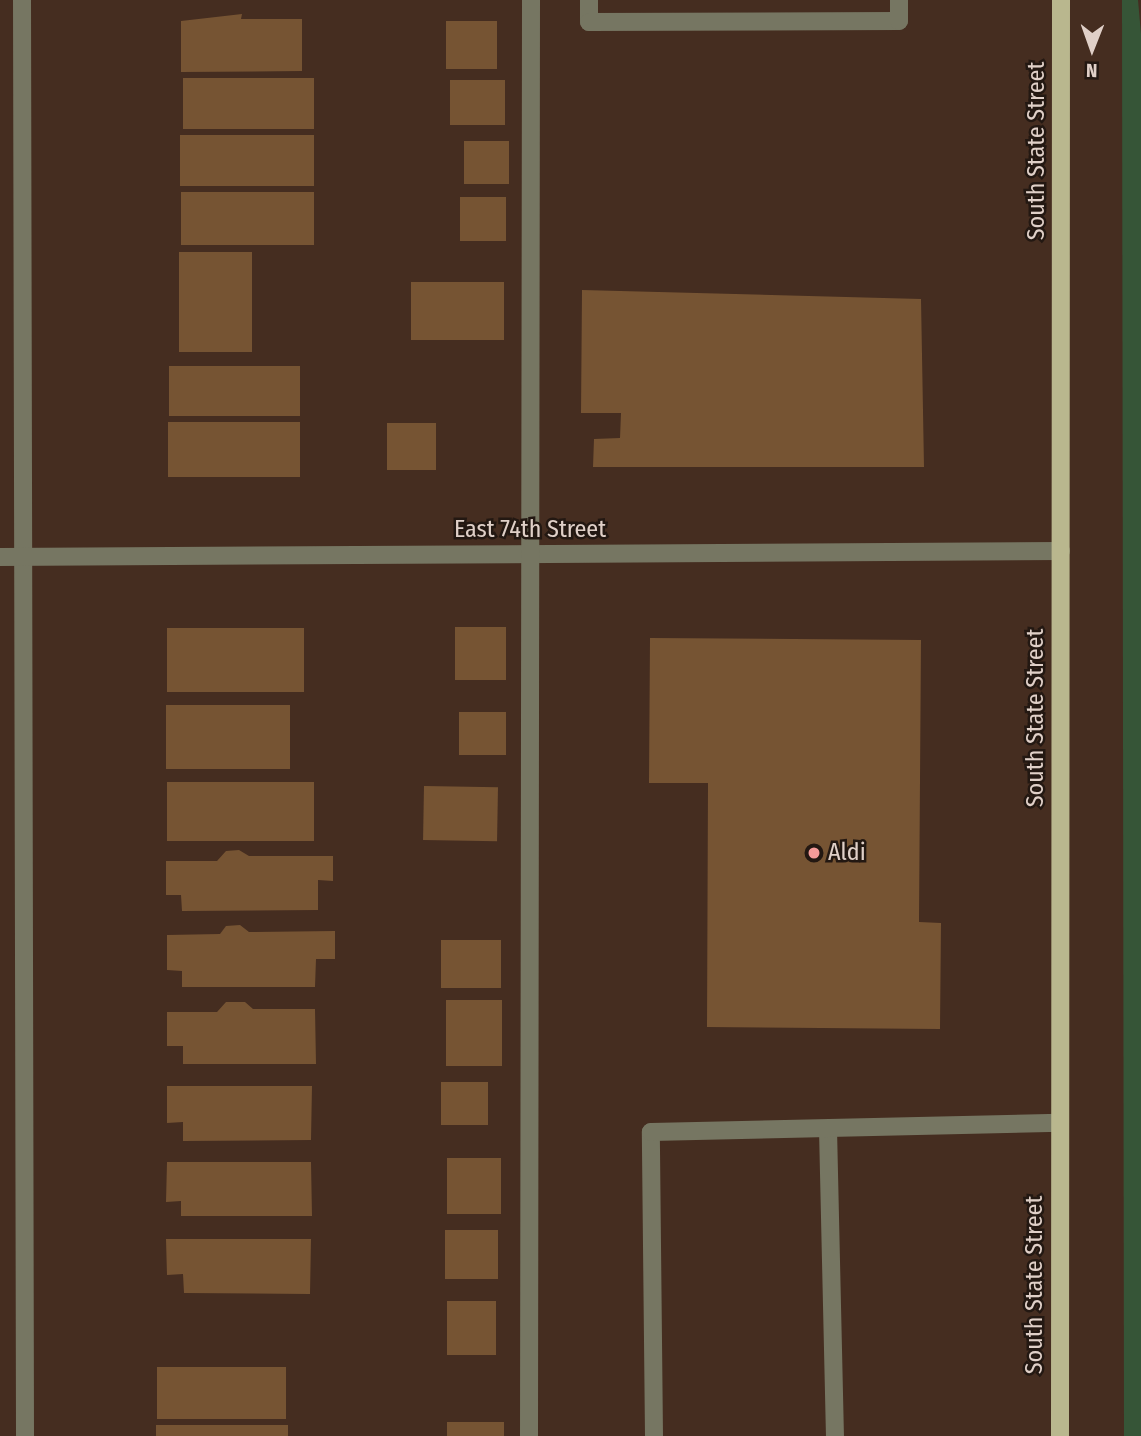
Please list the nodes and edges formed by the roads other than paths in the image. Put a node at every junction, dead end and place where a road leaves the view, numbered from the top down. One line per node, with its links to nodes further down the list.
1 (22, 0): 9 (street)
2 (531, 0): 7 (street)
3 (589, 0): 4 (street)
4 (899, 0)
5 (1062, 0): 6 (main road, South State Street)
6 (1060, 551): 7 (street, East 74th Street); 10 (main road, South State Street)
7 (529, 554): 9 (street, East 74th Street); 13 (street)
8 (0, 557): 9 (street, East 74th Street)
9 (23, 557): 12 (street)
10 (1060, 1123): 11 (street); 16 (main road, South State Street)
11 (828, 1129): 14 (street); 15 (street)
12 (25, 1436)
13 (529, 1436)
14 (654, 1436)
15 (835, 1436)
16 (1060, 1436)

